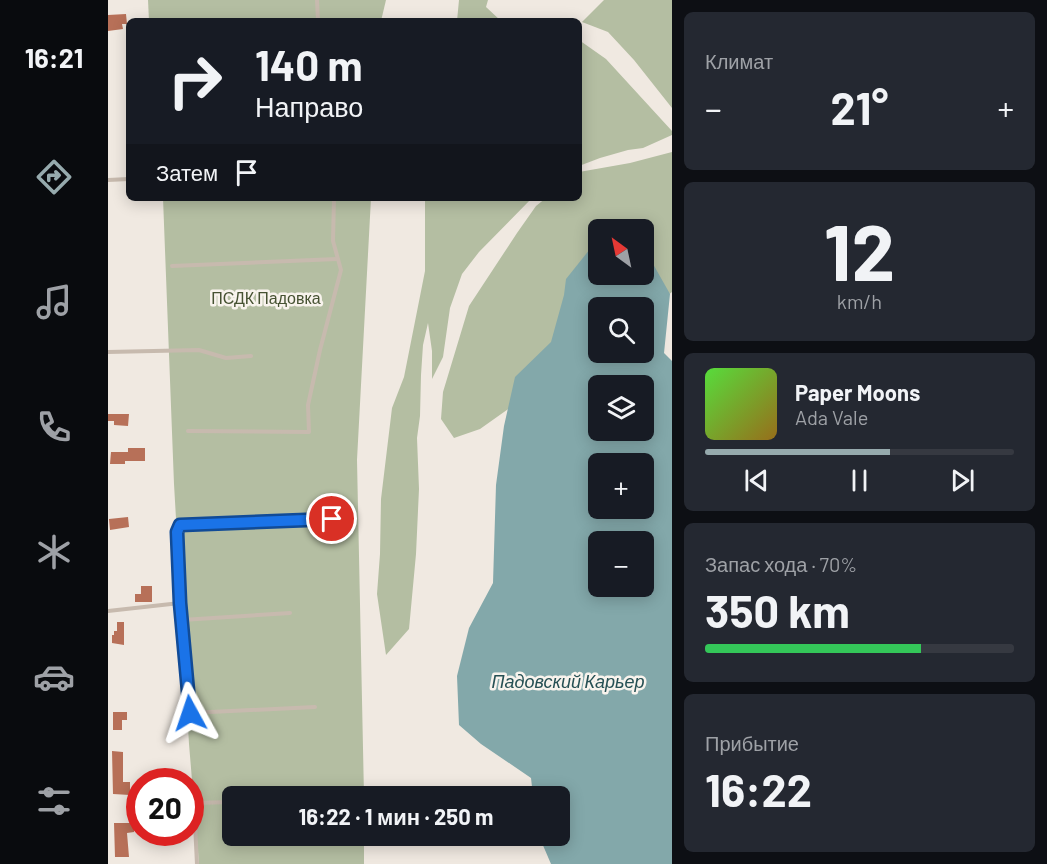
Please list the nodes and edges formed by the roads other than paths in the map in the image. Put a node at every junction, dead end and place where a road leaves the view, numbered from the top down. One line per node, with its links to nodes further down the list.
1 (317, 0): 2 (lane)
2 (318, 18)
3 (126, 179): 4 (lane)
4 (108, 180)
5 (333, 201): 6 (lane)
6 (337, 259): 7 (lane); 10 (lane)
7 (172, 266)
8 (108, 352): 9 (lane)
9 (251, 356)
10 (188, 431)
11 (332, 519): 12 (lane)
12 (180, 603): 13 (lane); 15 (lane)
13 (108, 611)
14 (290, 613): 15 (lane)
15 (182, 620): 16 (lane)
16 (315, 707)
17 (222, 802): 18 (lane)
18 (197, 864)

